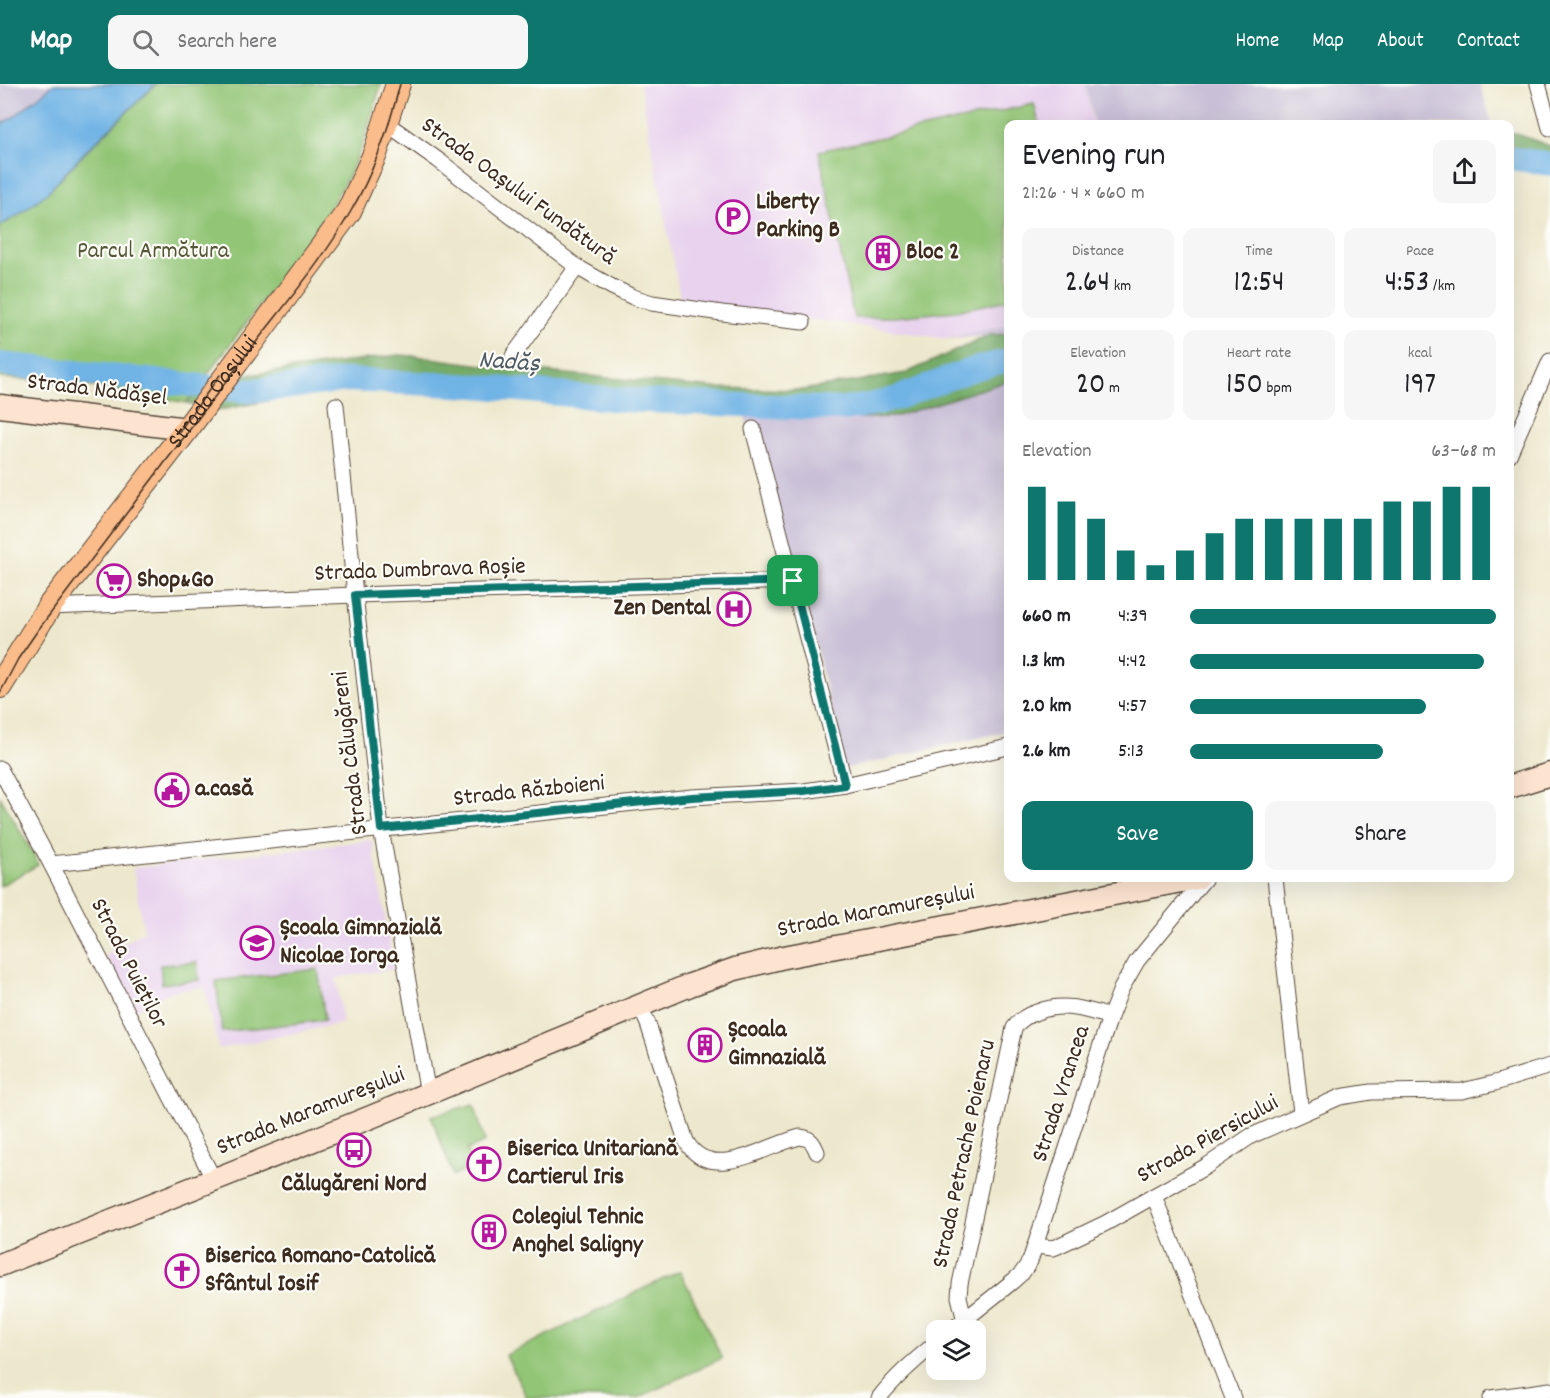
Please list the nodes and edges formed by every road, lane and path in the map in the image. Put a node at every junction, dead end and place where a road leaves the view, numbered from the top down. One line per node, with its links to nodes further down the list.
1 (398, 84): 3 (main road, Strada Oașului)
2 (1538, 84): 4 (street)
3 (386, 123): 5 (street, Strada Oașului Fundătură); 11 (main road, Strada Oașului)
4 (1550, 128)
5 (577, 267): 6 (street, Strada Oașului Fundătură); 7 (street)
6 (803, 322)
7 (513, 356)
8 (1550, 361): 13 (street)
9 (336, 405): 15 (street, Strada Călugăreni)
10 (0, 406): 11 (main road, Strada Nădășel)
11 (191, 423): 16 (main road, Strada Oașului)
12 (753, 429): 14 (street)
13 (1514, 443)
14 (793, 581): 15 (street, Strada Dumbrava Roșie); 21 (street)
15 (355, 595): 16 (street, Strada Dumbrava Roșie); 23 (street, Strada Călugăreni)
16 (49, 607): 17 (main road, Strada Oașului)
17 (0, 686)
18 (1004, 748): 21 (street, Strada Războieni)
19 (0, 769): 24 (street, Strada Puieților)
20 (1550, 774): 22 (main road)
21 (845, 785): 23 (street, Strada Războieni)
22 (1514, 785)
23 (381, 829): 24 (street, Strada Războieni); 31 (street, Strada Călugăreni)
24 (51, 864): 34 (street, Strada Puieților)
25 (1174, 882): 28 (main road, Strada Maramureșului)
26 (1192, 882): 29 (street, Strada Vrancea)
27 (1275, 882): 32 (street)
28 (640, 1006): 31 (main road, Strada Maramureșului); 33 (street)
29 (1110, 1017): 36 (street, Strada Vrancea); 38 (street, Strada Petrache Poienaru)
30 (1550, 1066): 32 (street, Strada Piersicului)
31 (428, 1094): 34 (main road, Strada Maramureșului)
32 (1301, 1113): 35 (street, Strada Piersicului)
33 (817, 1152)
34 (214, 1180): 37 (main road, Strada Maramureșului)
35 (1154, 1196): 36 (street, Strada Piersicului); 43 (street)
36 (1036, 1246): 39 (street, Strada Vrancea)
37 (0, 1265)
38 (965, 1320)
39 (966, 1320)
40 (926, 1351): 42 (street)
41 (1550, 1390): 44 (street)
42 (879, 1398)
43 (1233, 1398)
44 (1491, 1398)

